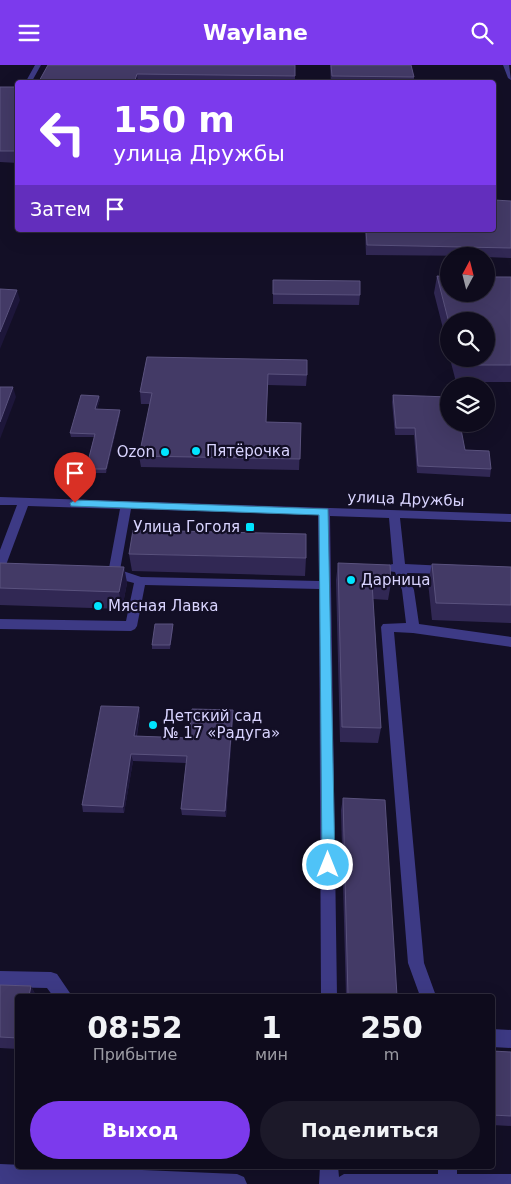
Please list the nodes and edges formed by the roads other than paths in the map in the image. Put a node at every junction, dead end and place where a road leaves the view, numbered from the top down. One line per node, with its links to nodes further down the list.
1 (38, 65): 4 (street)
2 (506, 65): 3 (street)
3 (511, 77)
4 (30, 80)
5 (0, 501): 6 (street, улица Дружбы)
6 (24, 502): 7 (street, улица Дружбы); 11 (street)
7 (126, 505): 8 (street, улица Дружбы); 16 (street)
8 (324, 512): 9 (street, улица Дружбы); 18 (street)
9 (394, 514): 10 (street, улица Дружбы); 13 (street)
10 (511, 518)
11 (3, 568)
12 (380, 568): 13 (street)
13 (399, 568): 14 (street); 20 (street)
14 (464, 571)
15 (95, 572): 16 (street)
16 (114, 573): 17 (street)
17 (140, 581): 18 (street); 19 (street)
18 (325, 585): 24 (street)
19 (0, 623)
20 (413, 628): 21 (street); 25 (street)
21 (511, 642)
22 (0, 979): 23 (street)
23 (62, 994)
24 (329, 994)
25 (427, 994)
26 (495, 1038): 27 (street)
27 (511, 1039)
28 (329, 1169): 32 (street)
29 (448, 1169): 34 (street)
30 (0, 1174): 31 (street)
31 (238, 1184)
32 (329, 1184)
33 (344, 1184): 34 (street)
34 (449, 1184): 35 (street)
35 (511, 1184)

